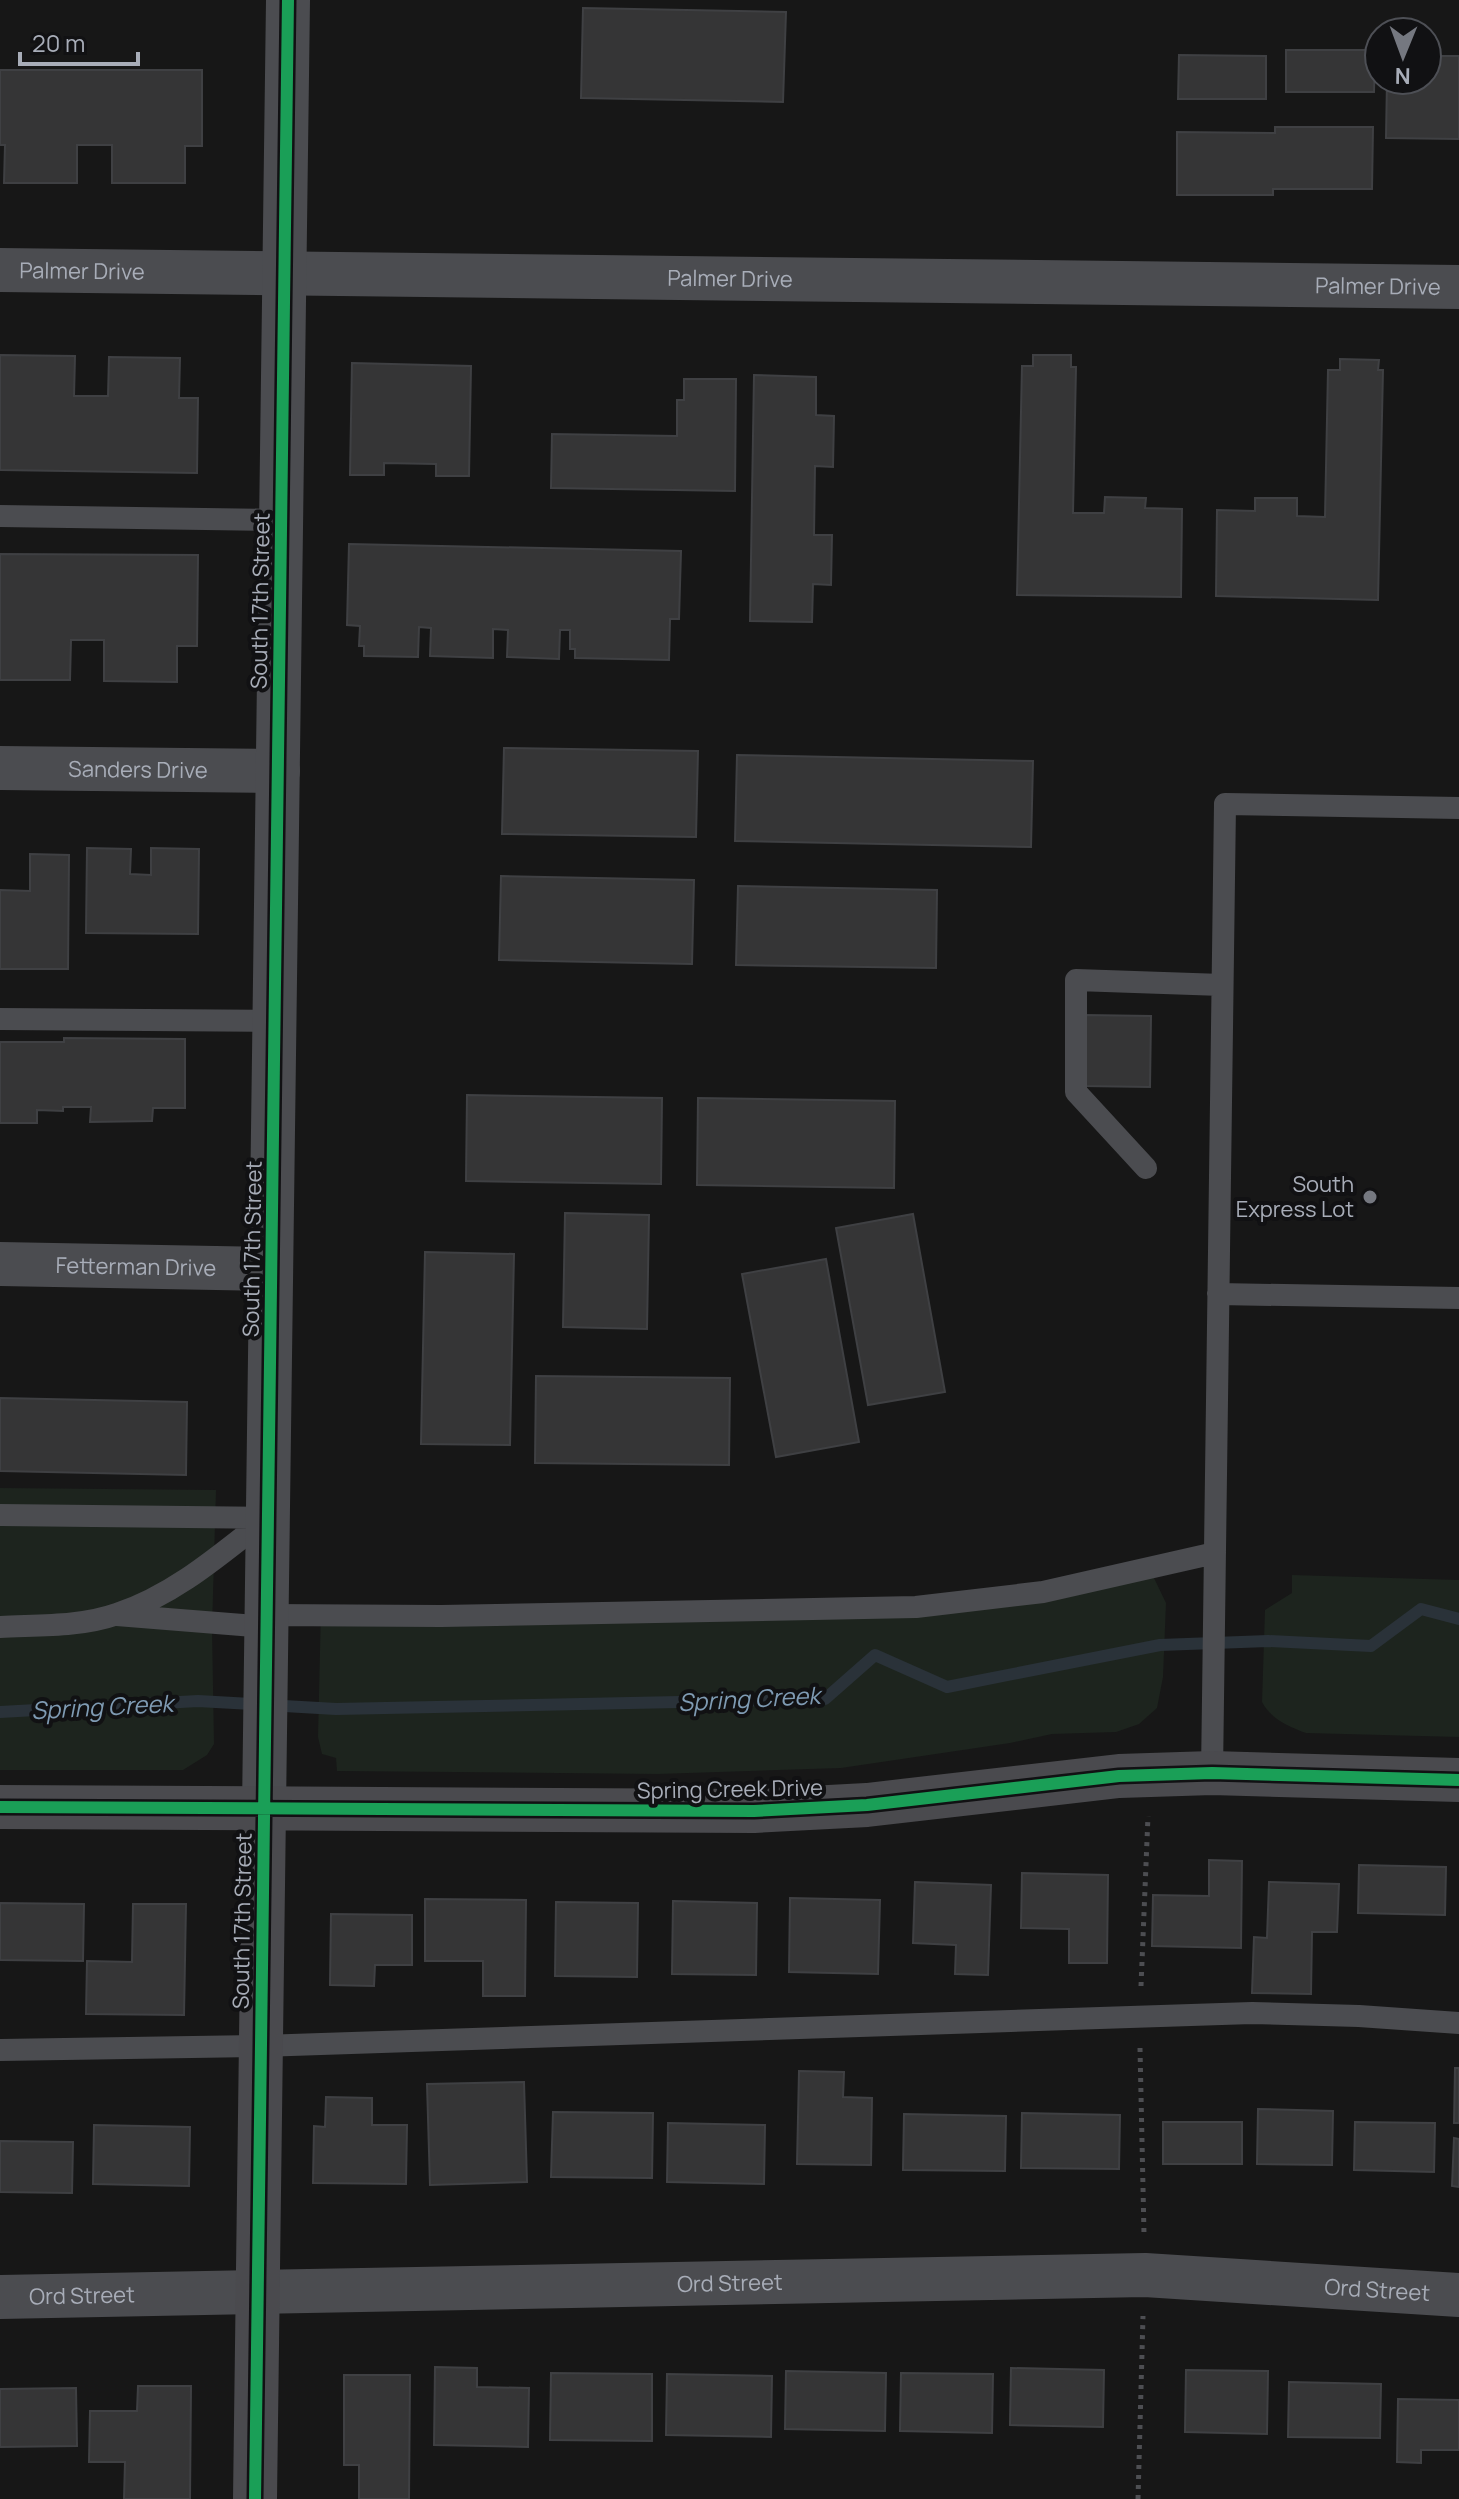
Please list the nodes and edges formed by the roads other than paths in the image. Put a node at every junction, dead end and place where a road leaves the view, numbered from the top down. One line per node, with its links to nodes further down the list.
1 (288, 0): 3 (street, South 17th Street)
2 (0, 270): 3 (street, Palmer Drive)
3 (284, 273): 4 (street, Palmer Drive); 6 (street, South 17th Street)
4 (1459, 287)
5 (0, 516): 6 (lane)
6 (281, 520): 8 (street, South 17th Street)
7 (0, 768): 8 (street, Sanders Drive)
8 (278, 771): 12 (street, South 17th Street)
9 (1459, 808): 10 (lane)
10 (1222, 985): 13 (lane); 16 (lane)
11 (0, 1019): 12 (lane)
12 (274, 1021): 15 (street, South 17th Street)
13 (1146, 1168)
14 (0, 1264): 15 (street, Fetterman Drive)
15 (271, 1269): 19 (street, South 17th Street)
16 (1218, 1294): 17 (lane); 20 (lane)
17 (1459, 1298)
18 (0, 1515): 19 (lane)
19 (268, 1518): 21 (lane); 23 (street, South 17th Street)
20 (1215, 1553): 23 (lane); 24 (lane)
21 (116, 1615): 22 (lane); 23 (lane)
22 (0, 1627)
23 (266, 1635): 27 (street, South 17th Street)
24 (1212, 1773): 25 (street, Spring Creek Drive); 27 (street, Spring Creek Drive)
25 (1459, 1780)
26 (0, 1807): 27 (street, Spring Creek Drive)
27 (264, 1809): 29 (street, South 17th Street)
28 (1459, 2023): 29 (lane)
29 (261, 2046): 30 (lane); 31 (street, South 17th Street)
30 (0, 2050)
31 (258, 2292): 32 (street, Ord Street); 33 (street, Ord Street); 34 (street, South 17th Street)
32 (1459, 2295)
33 (0, 2297)
34 (255, 2499)

